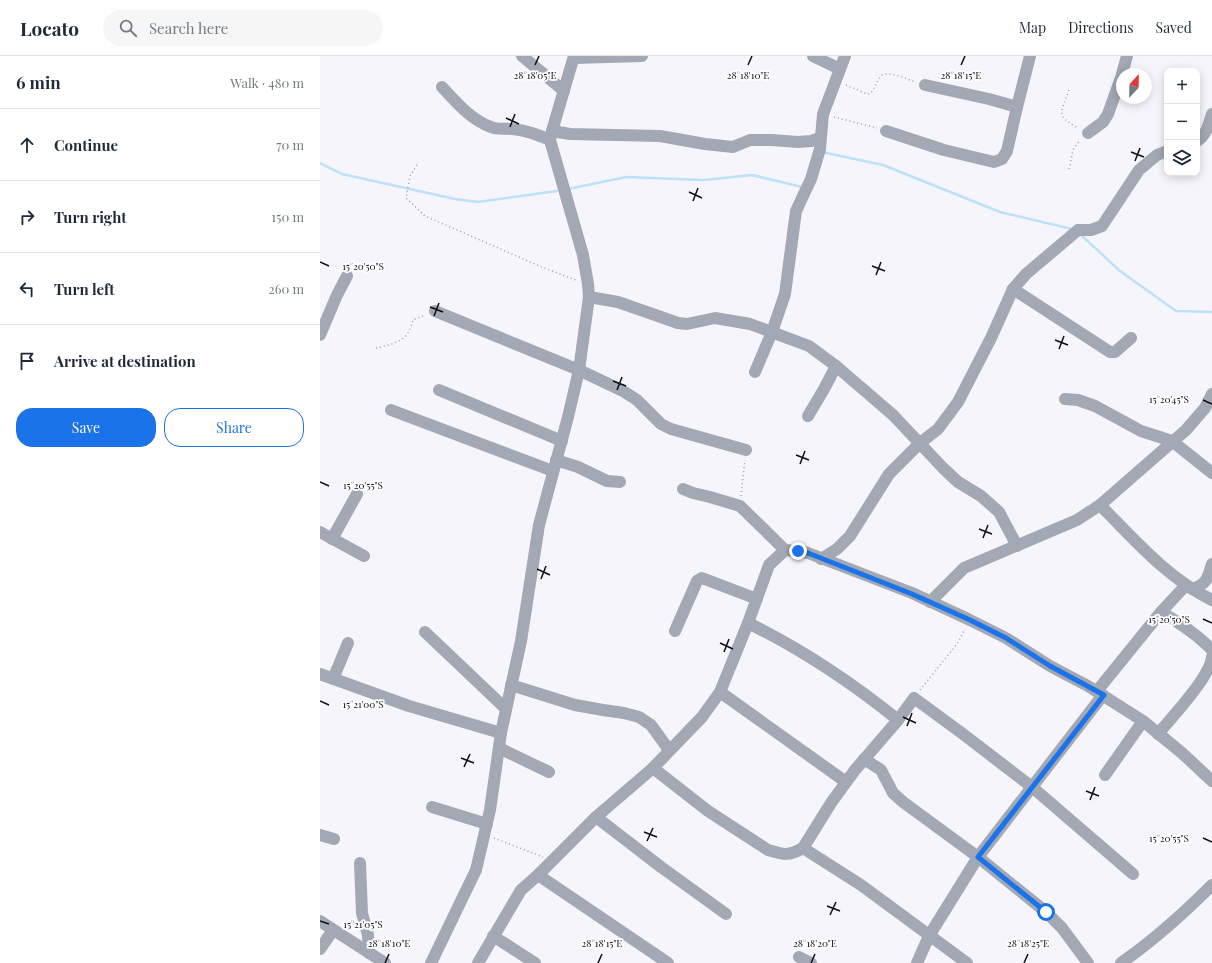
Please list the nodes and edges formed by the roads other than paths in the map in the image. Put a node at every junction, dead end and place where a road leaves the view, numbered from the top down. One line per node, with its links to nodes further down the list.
1 (522, 56): 12 (street)
2 (642, 56): 7 (street)
3 (814, 56): 9 (street)
4 (845, 56): 9 (street)
5 (1030, 56): 14 (street)
6 (1127, 56): 8 (street)
7 (574, 57): 12 (street)
8 (1124, 68)
9 (840, 69): 20 (street)
10 (925, 85): 14 (street)
11 (442, 87): 19 (street)
12 (564, 91): 19 (street)
13 (1116, 91): 18 (street)
14 (1017, 107): 17 (street)
15 (1212, 114): 16 (street)
16 (1210, 128): 21 (street)
17 (886, 131)
18 (1088, 133)
19 (551, 136): 20 (street); 25 (street)
20 (820, 138): 27 (street)
21 (1200, 140)
22 (1164, 152): 24 (street)
23 (347, 276): 28 (street)
24 (1013, 289): 29 (street); 40 (street)
25 (589, 296): 27 (street); 31 (street)
26 (435, 311): 31 (street)
27 (772, 332): 30 (street); 32 (street)
28 (320, 335)
29 (1131, 338)
30 (836, 366): 37 (street); 40 (street)
31 (579, 370): 38 (street); 41 (street)
32 (755, 372)
33 (439, 390): 38 (street)
34 (1212, 394): 39 (street)
35 (1065, 399): 39 (street)
36 (391, 410): 42 (street)
37 (808, 416)
38 (562, 440): 42 (street)
39 (1172, 441): 43 (street); 47 (street)
40 (920, 443): 50 (street); 53 (street)
41 (746, 450)
42 (555, 465): 44 (street); 68 (street)
43 (1212, 473)
44 (620, 482)
45 (683, 489): 51 (street)
46 (357, 494): 49 (street)
47 (1100, 505): 50 (street); 55 (street)
48 (320, 532): 49 (street)
49 (332, 539): 52 (street)
50 (1017, 546): 58 (street)
51 (784, 550): 53 (street); 56 (street)
52 (364, 556)
53 (821, 558): 58 (street)
54 (1212, 564): 55 (street)
55 (1189, 587): 57 (street); 59 (street)
56 (757, 599): 60 (street); 61 (street)
57 (1212, 600)
58 (930, 602): 70 (street)
59 (1161, 612): 64 (street); 70 (street)
60 (748, 623): 69 (street); 72 (street)
61 (675, 631)
62 (425, 632): 71 (street)
63 (348, 642): 67 (street)
64 (1212, 650)
65 (1212, 657): 75 (street)
66 (320, 674): 67 (street)
67 (333, 679): 74 (street)
68 (511, 685): 71 (street); 77 (street)
69 (720, 692): 77 (street); 83 (street)
70 (1100, 693): 73 (street); 84 (street)
71 (505, 708): 74 (street)
72 (898, 720): 78 (street); 84 (street)
73 (1143, 721): 75 (street); 81 (street)
74 (500, 733): 76 (street)
75 (1158, 734): 82 (street)
76 (499, 748): 80 (street); 87 (street)
77 (669, 750): 79 (street)
78 (864, 759): 83 (street); 91 (street)
79 (653, 768): 86 (street); 90 (street)
80 (549, 772)
81 (1105, 775)
82 (1212, 781)
83 (846, 782): 90 (street)
84 (1032, 787): 91 (street); 93 (street)
85 (432, 807): 87 (street)
86 (596, 817): 94 (street); 96 (street)
87 (486, 829): 105 (street)
88 (320, 835): 89 (street)
89 (334, 839)
90 (803, 848): 100 (street)
91 (978, 857): 100 (street); 112 (street)
92 (360, 863): 102 (street)
93 (1133, 874)
94 (538, 875): 99 (street); 108 (street)
95 (1212, 885): 113 (street)
96 (726, 914)
97 (320, 921): 98 (street)
98 (333, 930): 101 (street); 102 (street)
99 (494, 936): 106 (street); 107 (street)
100 (929, 936): 110 (street); 111 (street)
101 (320, 949)
102 (369, 953): 104 (street)
103 (799, 956): 109 (street)
104 (384, 963)
105 (431, 963)
106 (478, 963)
107 (536, 963)
108 (668, 963)
109 (811, 963)
110 (917, 963)
111 (967, 963)
112 (1088, 963)
113 (1120, 963)

